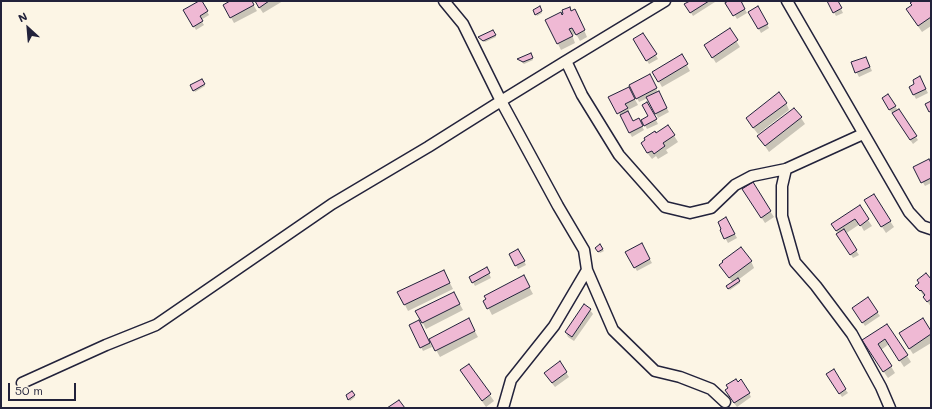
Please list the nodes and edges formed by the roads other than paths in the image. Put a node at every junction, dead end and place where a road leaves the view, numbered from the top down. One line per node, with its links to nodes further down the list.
1 (444, 1): 5 (street)
2 (664, 1): 4 (street)
3 (787, 1): 6 (street)
4 (566, 60): 5 (street); 7 (street)
5 (501, 101): 9 (street); 10 (street)
6 (863, 134): 7 (street); 8 (street)
7 (786, 168): 13 (street)
8 (931, 229)
9 (586, 270): 11 (street); 12 (street)
10 (22, 383)
11 (725, 402)
12 (503, 408)
13 (890, 408)

